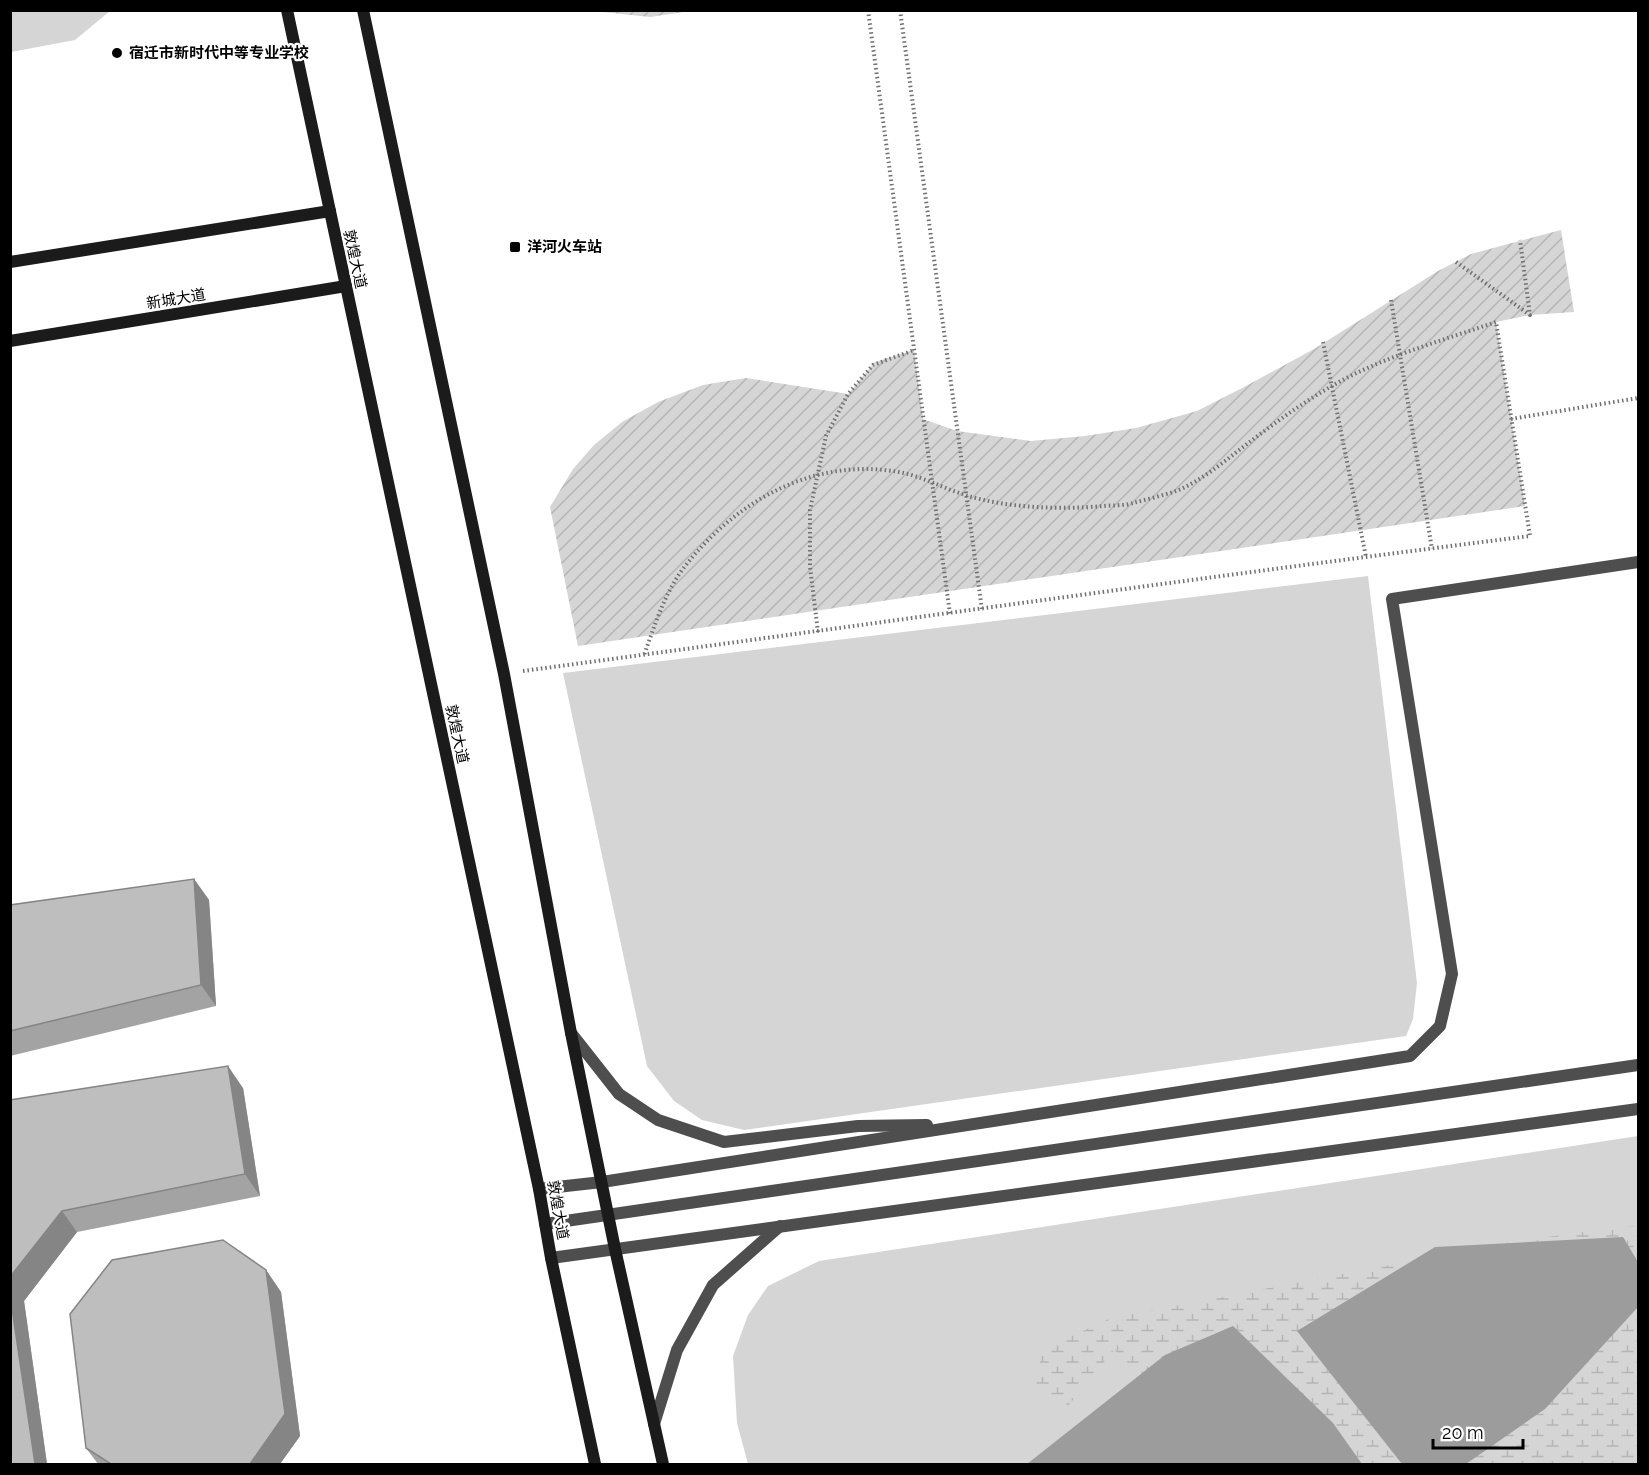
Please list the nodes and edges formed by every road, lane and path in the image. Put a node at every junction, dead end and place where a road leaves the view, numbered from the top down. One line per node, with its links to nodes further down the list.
1 (287, 10): 5 (main road, 敦煌大道)
2 (363, 10): 27 (main road)
3 (868, 10): 13 (path)
4 (900, 10): 19 (path)
5 (330, 211): 7 (main road); 9 (main road, 敦煌大道)
6 (1520, 240): 8 (path)
7 (10, 262)
8 (1456, 262)
9 (346, 286): 11 (main road, 新城大道); 33 (main road, 敦煌大道)
10 (1390, 300): 14 (path)
11 (10, 341)
12 (1323, 342): 15 (path)
13 (914, 350): 18 (path); 25 (path)
14 (1400, 355): 15 (path); 17 (path); 20 (path)
15 (1332, 386): 19 (path); 21 (path)
16 (1638, 398): 17 (path)
17 (1511, 419): 20 (path)
18 (933, 483): 19 (path); 24 (path); 26 (path)
19 (966, 496): 23 (path)
20 (1432, 549): 21 (path)
21 (1366, 557): 23 (path)
22 (1638, 562): 31 (lane)
23 (982, 610): 24 (path)
24 (951, 614): 25 (path)
25 (818, 632): 26 (path)
26 (644, 655): 27 (path)
27 (504, 674): 28 (main road)
28 (571, 1032): 31 (lane); 32 (main road)
29 (1638, 1065): 34 (lane)
30 (1638, 1109): 36 (lane)
31 (976, 1124): 32 (lane)
32 (602, 1182): 33 (lane); 34 (main road)
33 (539, 1189): 35 (main road, 敦煌大道)
34 (608, 1214): 35 (lane); 37 (main road)
35 (545, 1224): 38 (main road, 敦煌大道)
36 (780, 1226): 37 (lane); 39 (lane)
37 (615, 1249): 38 (lane); 39 (main road)
38 (551, 1258): 40 (main road, 敦煌大道)
39 (654, 1424): 41 (main road)
40 (595, 1464)
41 (663, 1464)

